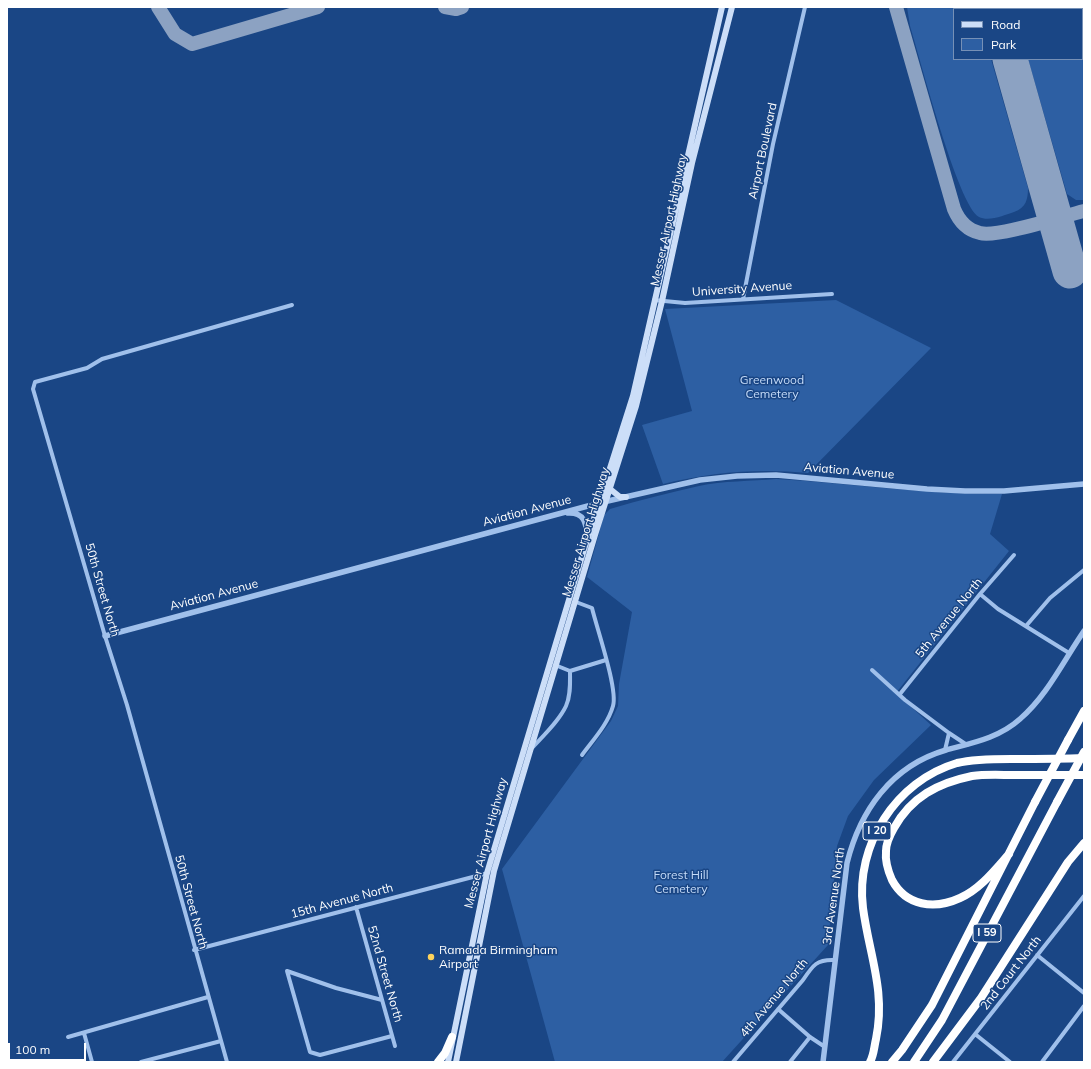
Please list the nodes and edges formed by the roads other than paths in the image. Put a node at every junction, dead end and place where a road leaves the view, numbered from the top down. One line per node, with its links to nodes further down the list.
1 (722, 7): 6 (main road, Messer Airport Highway)
2 (732, 7): 7 (main road, Messer Airport Highway)
3 (805, 7): 5 (street, Airport Boulevard)
4 (832, 294): 5 (street, University Avenue)
5 (743, 299): 7 (street, University Avenue)
6 (654, 300): 7 (street, University Avenue); 13 (main road, Messer Airport Highway)
7 (662, 301): 10 (main road, Messer Airport Highway)
8 (292, 305): 22 (street, 50th Street North)
9 (1084, 484): 11 (street, Aviation Avenue)
10 (610, 489): 11 (main road); 12 (main road, Messer Airport Highway)
11 (626, 497): 12 (street, Aviation Avenue)
12 (606, 502): 13 (street, Aviation Avenue); 19 (main road, Messer Airport Highway)
13 (599, 503): 14 (street, Aviation Avenue); 15 (main road, Messer Airport Highway)
14 (560, 514): 15 (street); 22 (street, Aviation Avenue)
15 (588, 538): 25 (main road, Messer Airport Highway)
16 (1014, 555): 18 (street, 5th Avenue North)
17 (1084, 570): 20 (street)
18 (980, 594): 20 (street); 29 (street, 5th Avenue North)
19 (576, 602): 24 (street); 26 (main road, Messer Airport Highway)
20 (1026, 626): 23 (street)
21 (1084, 631): 23 (street, 3rd Avenue North)
22 (105, 636): 47 (street, 50th Street North)
23 (1070, 653): 32 (street, 3rd Avenue North)
24 (606, 660): 28 (street); 36 (street)
25 (550, 662): 26 (street); 43 (main road, Messer Airport Highway)
26 (557, 666): 28 (street); 33 (main road, Messer Airport Highway)
27 (872, 670): 29 (street)
28 (570, 671): 33 (street)
29 (900, 694): 31 (street)
30 (1084, 711): 41 (highway, I 59, bridge)
31 (949, 733): 32 (street); 34 (street)
32 (967, 745): 34 (street, 3rd Avenue North)
33 (532, 749): 42 (main road, Messer Airport Highway)
34 (945, 750): 49 (street, 3rd Avenue North)
35 (1084, 752): 75 (highway, I 59, bridge)
36 (582, 755)
37 (1084, 758): 73 (highway, I 20)
38 (1084, 775): 41 (highway)
39 (1084, 843): 44 (highway)
40 (1084, 852): 44 (highway)
41 (1009, 854): 74 (highway, I 59)
42 (494, 871): 43 (street, 15th Avenue North); 69 (main road, Messer Airport Highway)
43 (487, 873): 46 (street, 15th Avenue North); 59 (main road, Messer Airport Highway)
44 (1055, 882): 76 (highway)
45 (1084, 896): 48 (street, 2nd Court North)
46 (356, 907): 47 (street, 15th Avenue North); 52 (street, 52nd Street North)
47 (194, 950): 51 (street, 50th Street North)
48 (1038, 955): 50 (street); 56 (street, 2nd Court North)
49 (836, 960): 54 (street, 4th Avenue North); 63 (street, 3rd Avenue North)
50 (1084, 993)
51 (208, 997): 55 (street); 61 (street, 50th Street North)
52 (382, 1000): 57 (street, 52nd Street North); 57 (street)
53 (1084, 1006): 79 (street)
54 (778, 1009): 60 (street); 70 (street, 4th Avenue North)
55 (84, 1033): 58 (street); 64 (street)
56 (975, 1034): 77 (street, 2nd Court North); 78 (street)
57 (392, 1036): 62 (street, 52nd Street North)
58 (68, 1037)
59 (452, 1037): 67 (highway); 68 (main road, Messer Airport Highway)
60 (810, 1037): 63 (street); 71 (street)
61 (221, 1041): 65 (street); 66 (street, 50th Street North)
62 (395, 1046)
63 (825, 1047): 72 (street, 3rd Avenue North)
64 (92, 1062)
65 (141, 1062)
66 (227, 1062)
67 (438, 1062)
68 (448, 1062)
69 (456, 1062)
70 (734, 1062)
71 (790, 1062)
72 (822, 1062)
73 (870, 1062)
74 (892, 1062)
75 (914, 1062)
76 (933, 1062)
77 (953, 1062)
78 (1010, 1062)
79 (1042, 1062)

